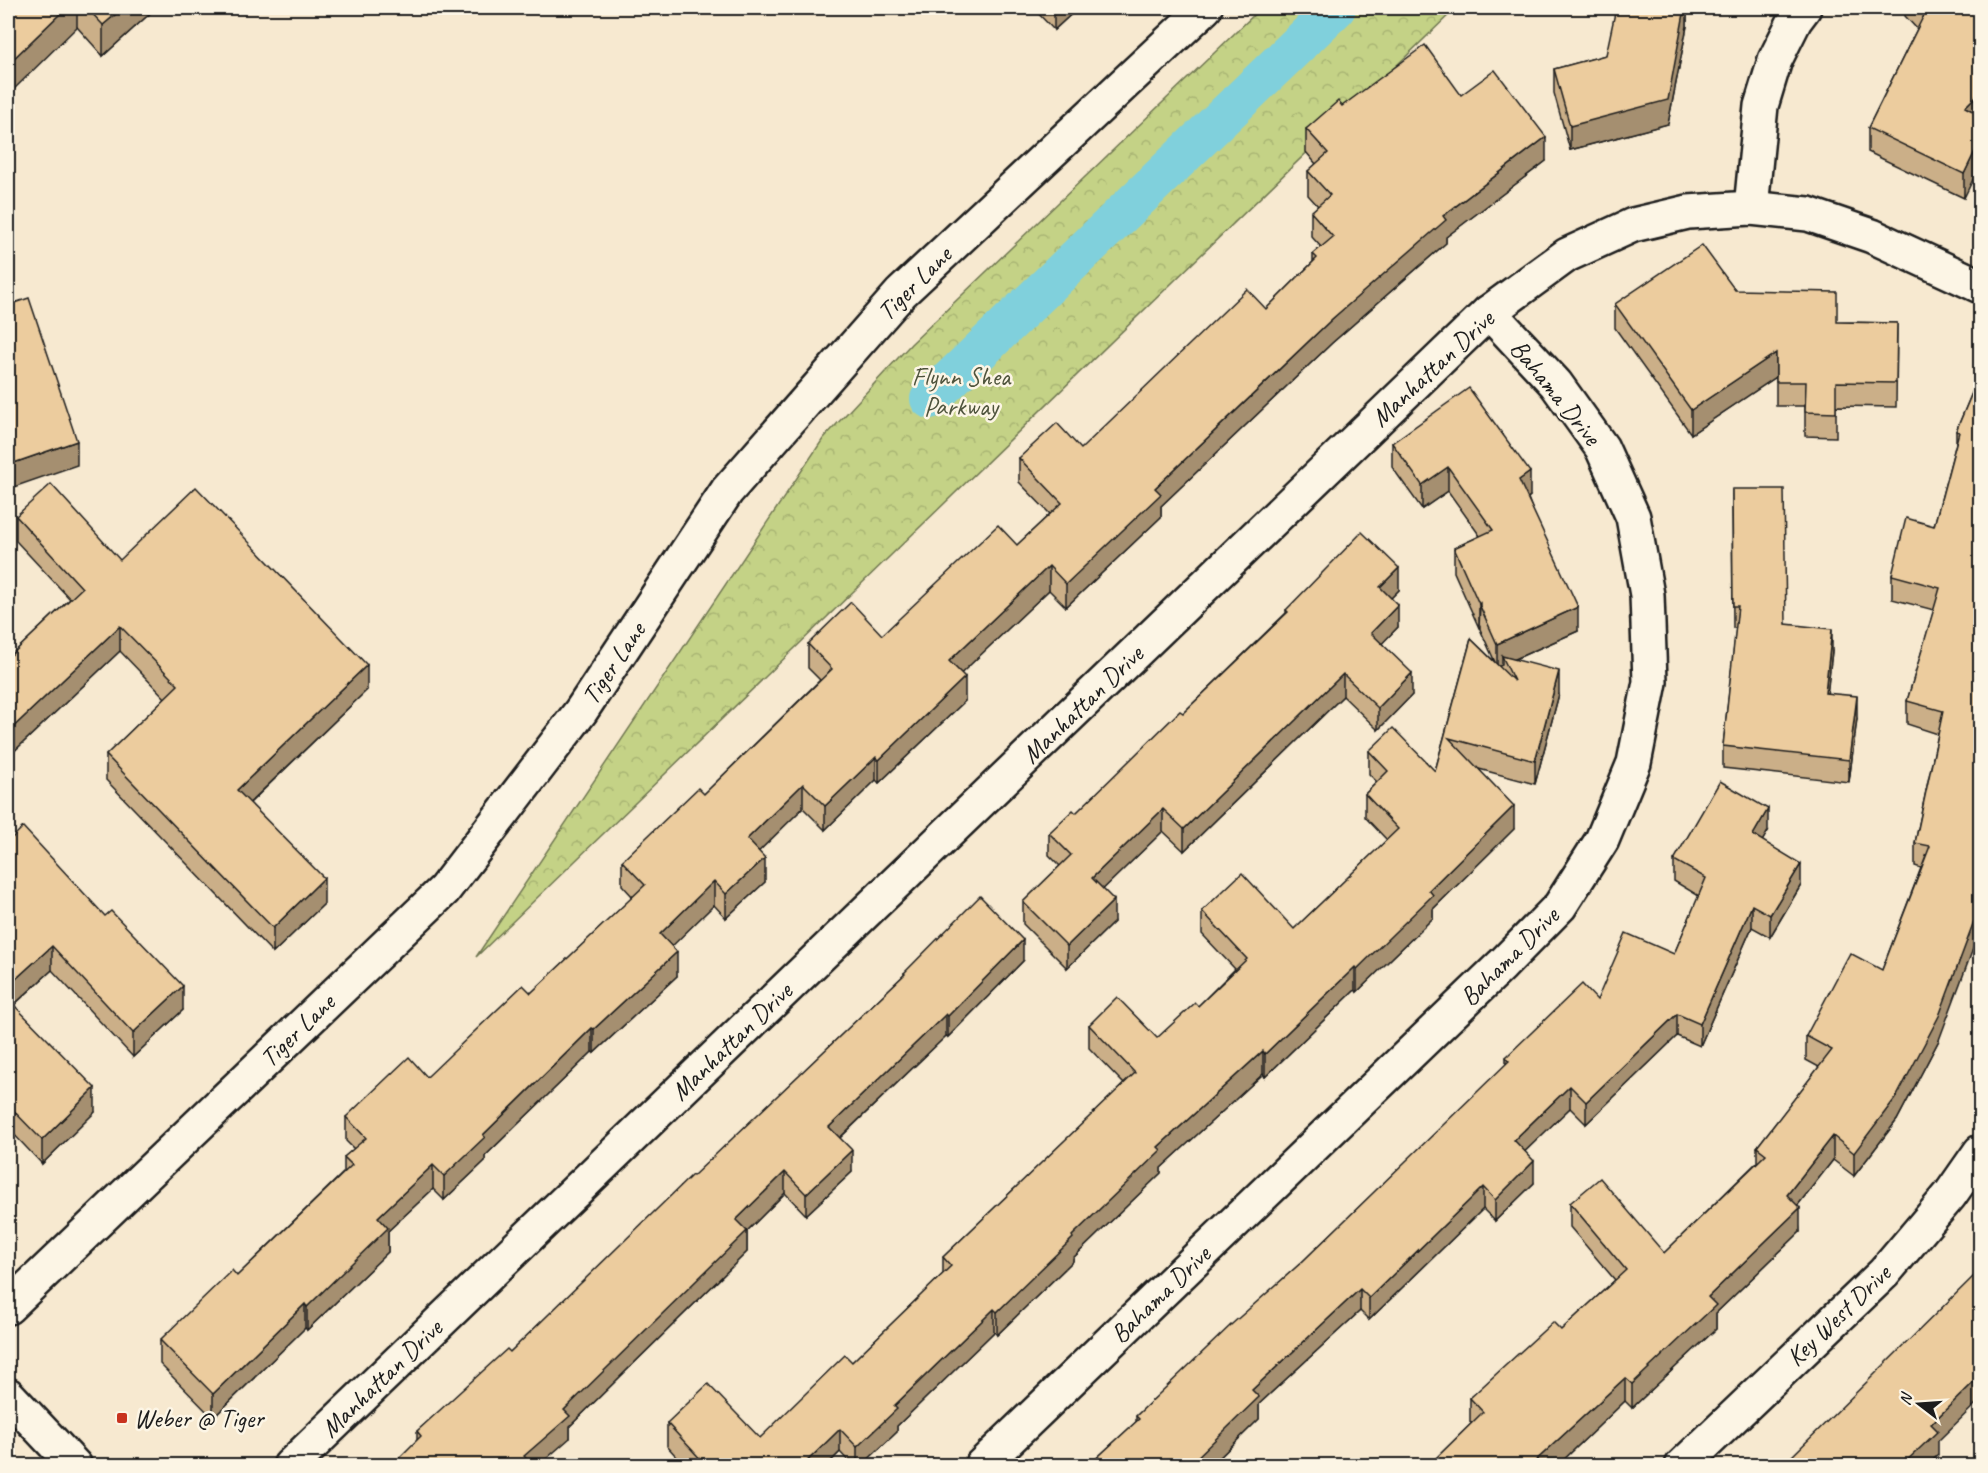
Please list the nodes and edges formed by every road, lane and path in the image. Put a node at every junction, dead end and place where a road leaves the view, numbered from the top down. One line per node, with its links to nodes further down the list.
1 (1205, 8): 7 (street, Tiger Lane)
2 (1804, 8): 3 (street)
3 (1751, 208): 4 (street, Manhattan Drive); 5 (street, Manhattan Drive)
4 (1980, 286)
5 (1489, 312): 10 (street, Manhattan Drive); 11 (street, Bahama Drive)
6 (1980, 1152): 12 (street, Key West Drive)
7 (8, 1307)
8 (8, 1395): 9 (street)
9 (75, 1466)
10 (290, 1466)
11 (981, 1466)
12 (1682, 1466)

